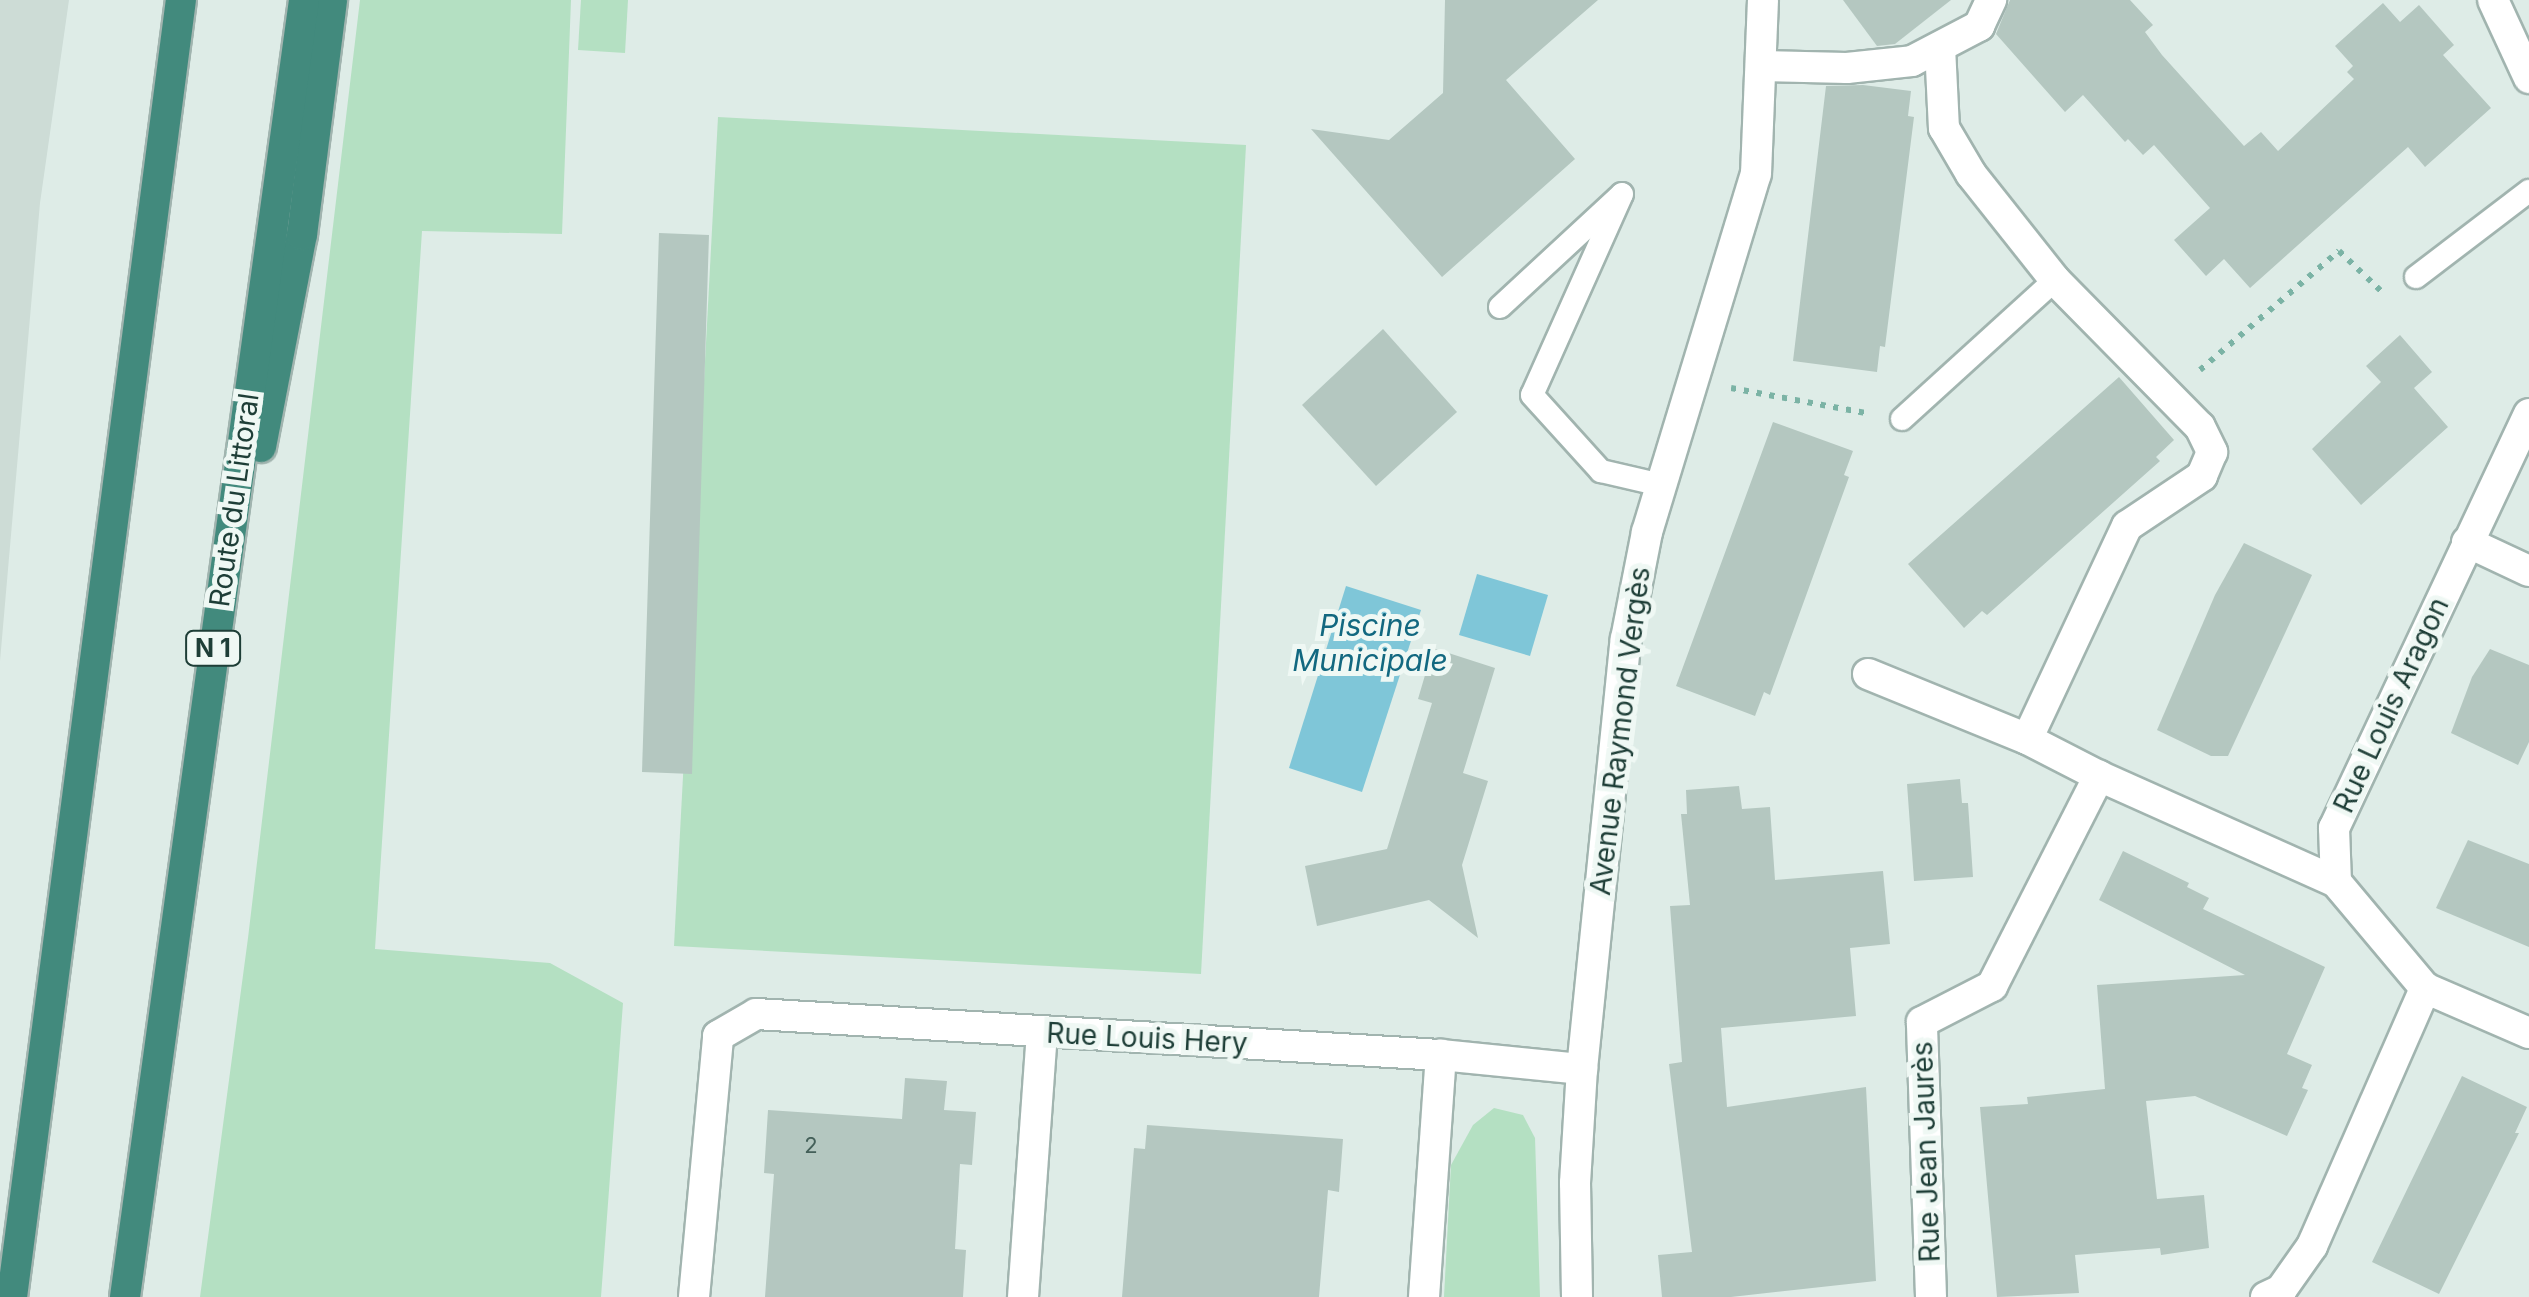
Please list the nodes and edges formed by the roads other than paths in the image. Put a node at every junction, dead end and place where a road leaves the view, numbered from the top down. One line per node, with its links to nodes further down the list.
1 (181, 0): 30 (highway)
2 (304, 0): 22 (highway, Route du Littoral / N 1)
3 (332, 0): 22 (highway)
4 (1763, 0): 8 (street, Avenue Raymond Vergès)
5 (1991, 0): 7 (street)
6 (2493, 0): 9 (street)
7 (1940, 47): 8 (street); 12 (street)
8 (1762, 66): 16 (street, Avenue Raymond Vergès)
9 (2529, 78)
10 (2529, 191): 11 (lane)
11 (2416, 277)
12 (2055, 280): 15 (lane); 20 (street)
13 (1500, 307): 16 (lane)
14 (2529, 414): 17 (street, Rue Louis Aragon)
15 (1902, 419)
16 (1661, 485): 28 (street, Avenue Raymond Vergès)
17 (2467, 542): 18 (street); 23 (street, Rue Louis Aragon)
18 (2529, 571)
19 (1868, 674): 20 (street)
20 (2027, 739): 21 (street)
21 (2098, 776): 23 (street); 36 (street, Rue Jean Jaurès)
22 (188, 828): 31 (highway, Route du Littoral / N 1)
23 (2336, 882): 24 (street)
24 (2425, 988): 26 (street); 29 (street)
25 (1042, 1032): 27 (street, Rue Louis Hery); 32 (street, Rue Louis Hery); 33 (street)
26 (2529, 1033)
27 (1441, 1055): 28 (street, Rue Louis Hery); 34 (street)
28 (1582, 1069): 35 (street, Avenue Raymond Vergès)
29 (2278, 1295)
30 (12, 1297)
31 (126, 1297)
32 (694, 1297)
33 (1023, 1297)
34 (1424, 1297)
35 (1577, 1297)
36 (1931, 1297)

